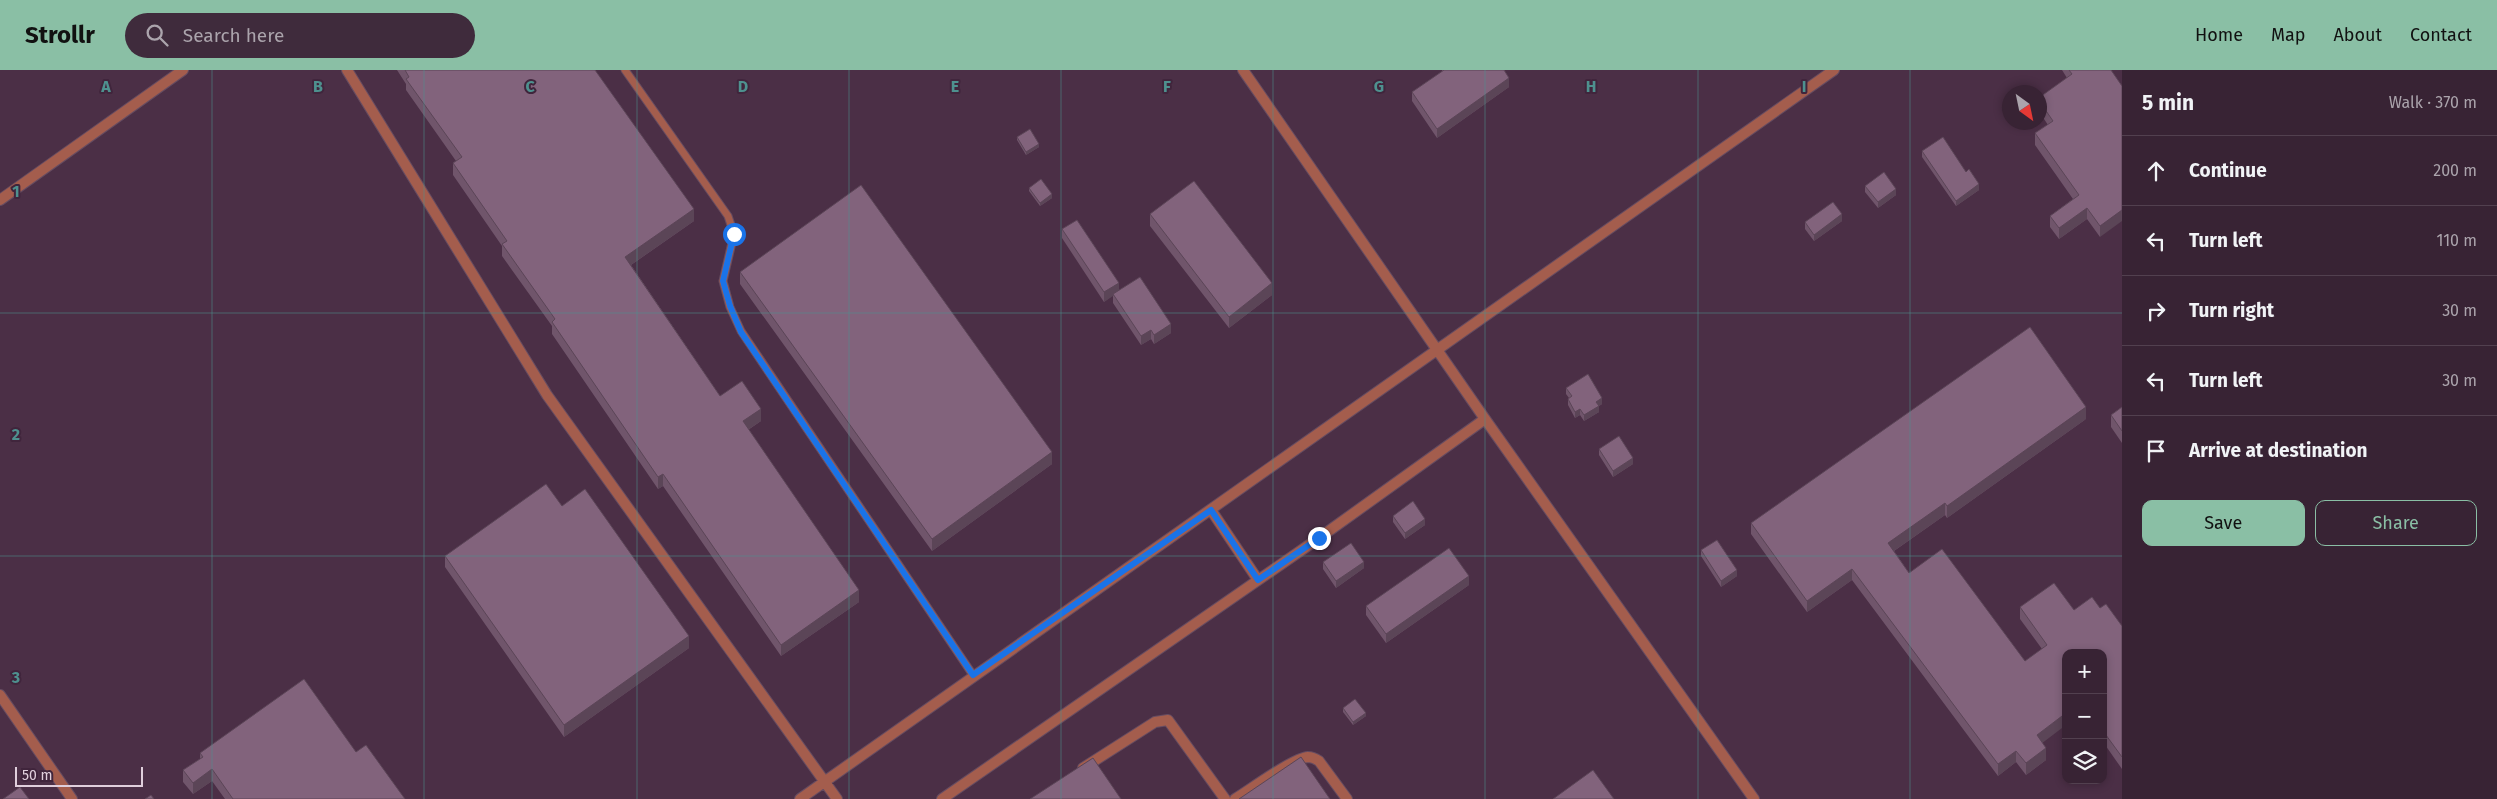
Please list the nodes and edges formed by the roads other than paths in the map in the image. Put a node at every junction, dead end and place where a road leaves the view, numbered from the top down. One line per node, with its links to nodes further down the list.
1 (183, 70): 6 (street)
2 (347, 70): 14 (street)
3 (625, 70): 11 (lane)
4 (1243, 70): 7 (street)
5 (1834, 70): 7 (street)
6 (0, 200)
7 (1439, 350): 8 (street); 9 (street)
8 (1485, 419): 10 (street); 22 (street)
9 (1211, 510): 10 (street); 11 (street)
10 (1258, 580): 18 (street)
11 (973, 675): 14 (street)
12 (0, 695): 15 (street)
13 (1075, 773): 19 (street)
14 (825, 781): 16 (street); 17 (street)
15 (72, 799)
16 (800, 799)
17 (837, 799)
18 (942, 799)
19 (1225, 799)
20 (1235, 799): 21 (street)
21 (1347, 799)
22 (1754, 799)

